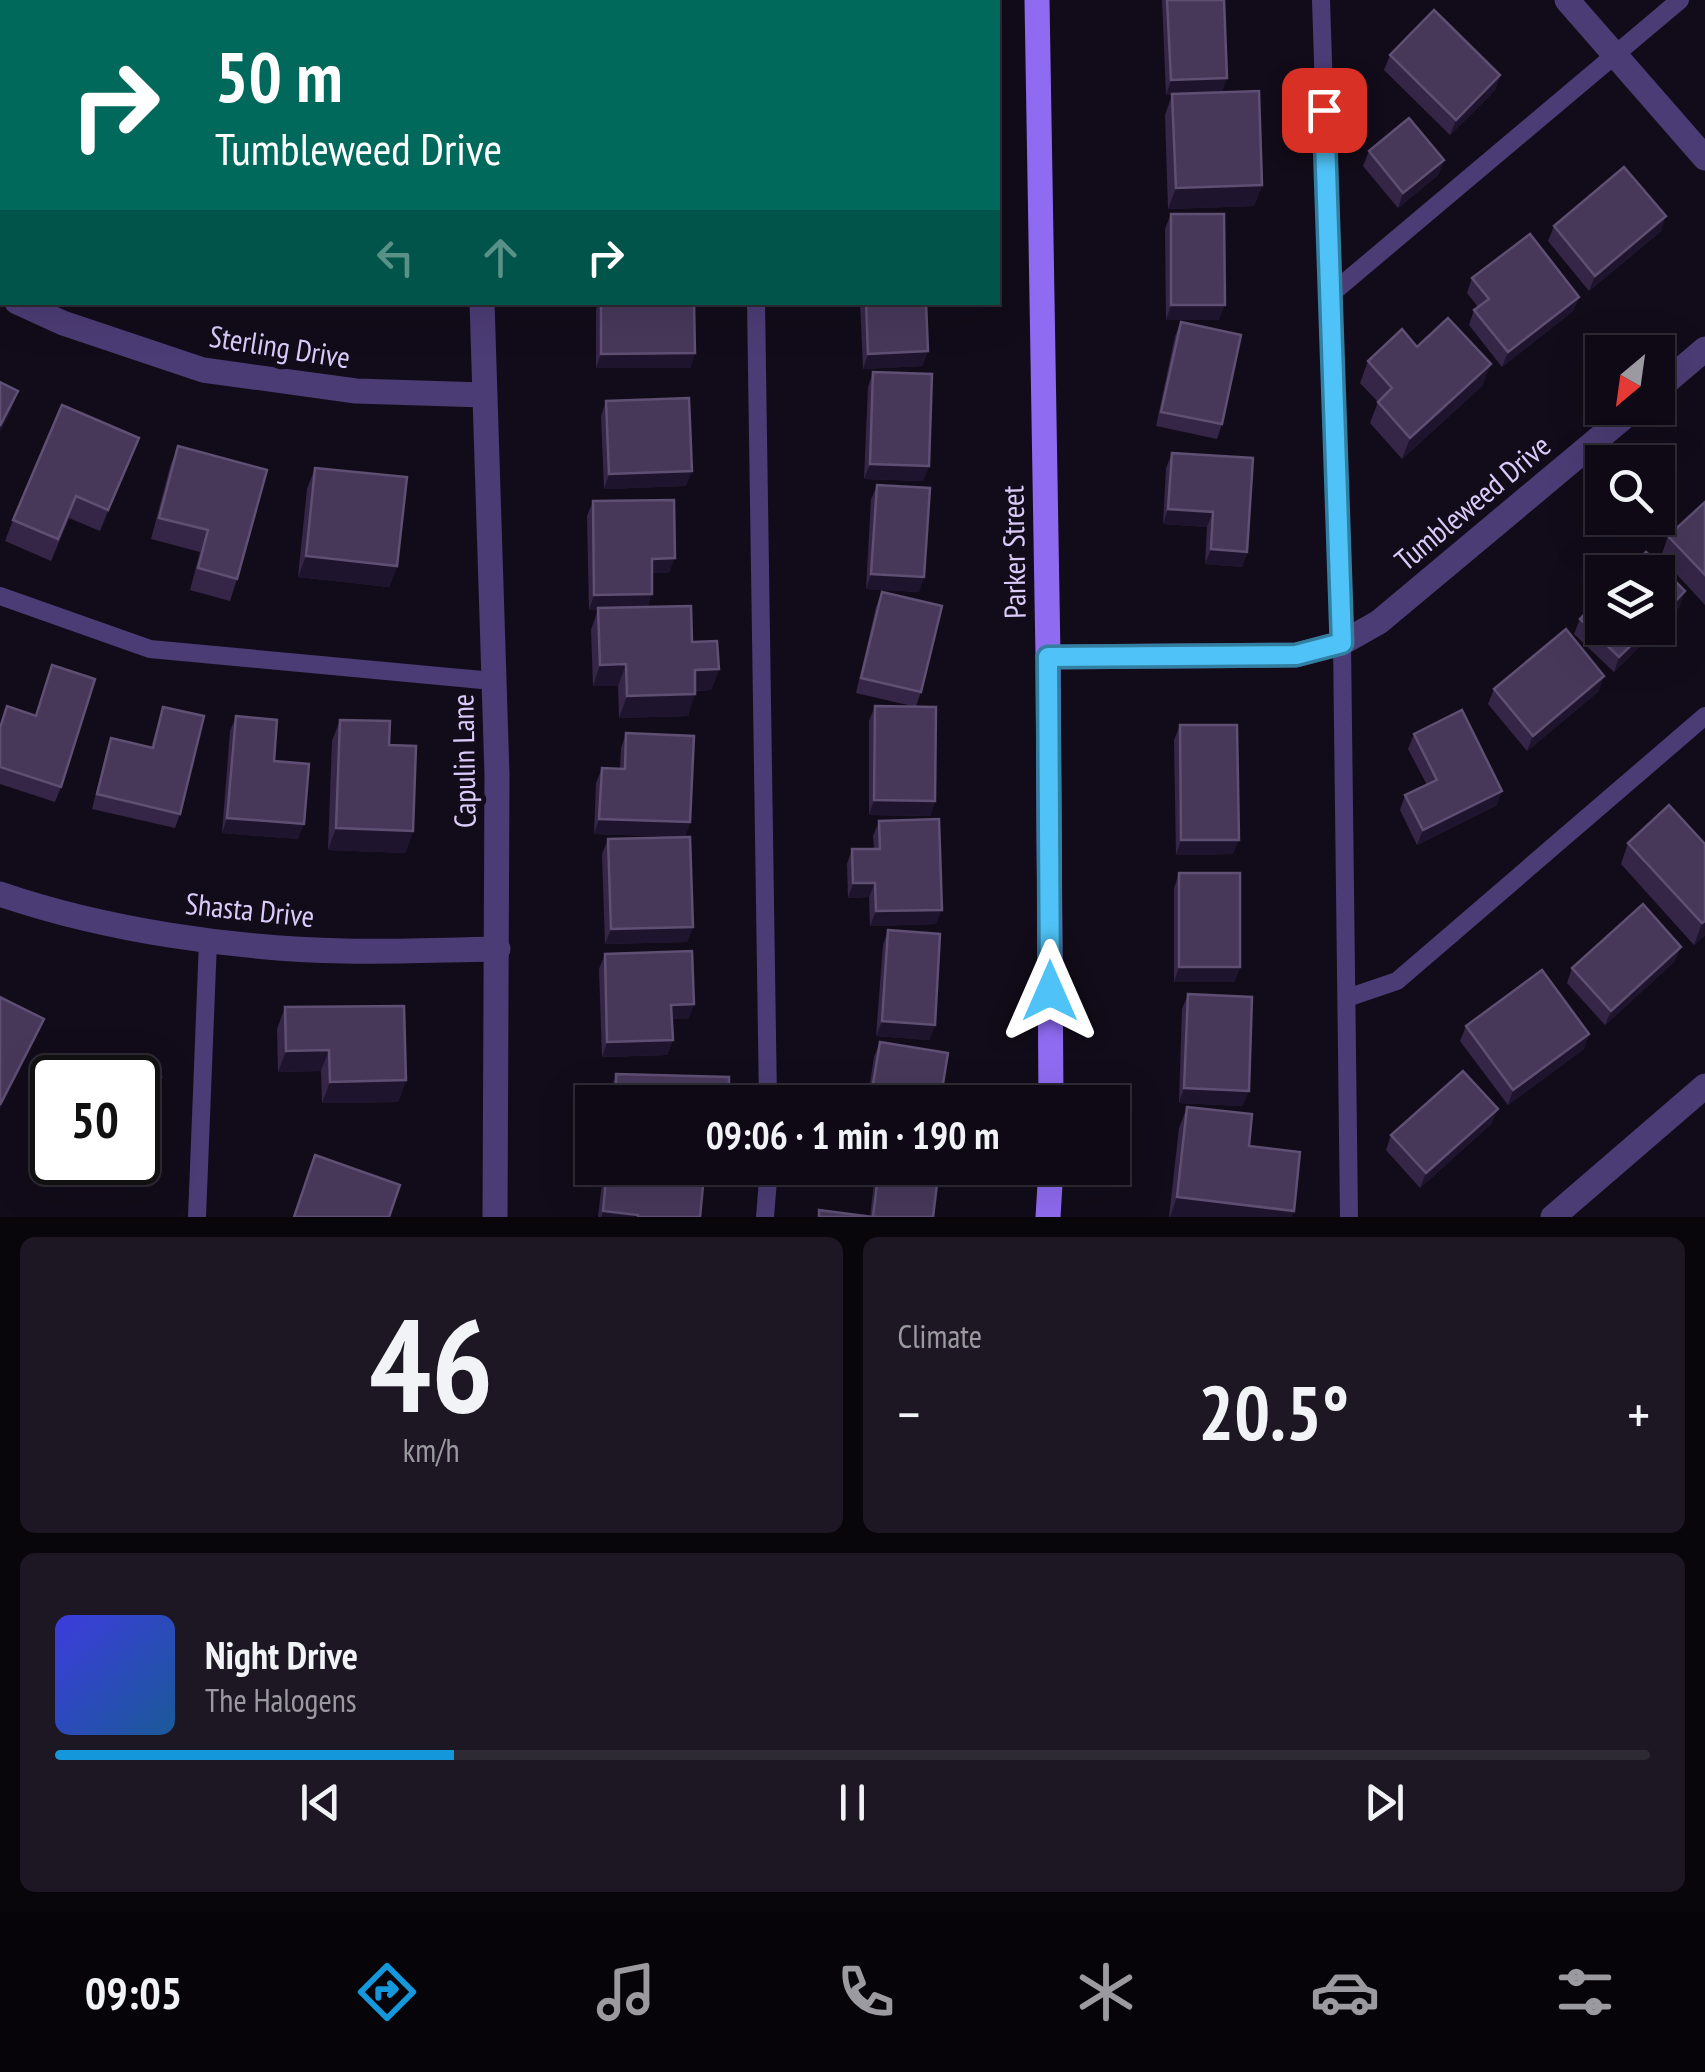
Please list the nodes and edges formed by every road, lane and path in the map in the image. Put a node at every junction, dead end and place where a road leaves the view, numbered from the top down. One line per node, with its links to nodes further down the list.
1 (1037, 0): 17 (main road, Parker Street)
2 (1320, 0): 7 (lane)
3 (1567, 0): 5 (street)
4 (1680, 0): 5 (lane)
5 (1614, 54): 6 (street); 7 (lane)
6 (1705, 158)
7 (1331, 294): 16 (lane)
8 (24, 305): 13 (street, Sterling Drive)
9 (482, 305): 13 (street, Capulin Lane)
10 (756, 305): 24 (lane)
11 (1705, 349): 12 (street)
12 (1675, 375)
13 (484, 395): 18 (street, Capulin Lane)
14 (1615, 425): 16 (street, Tumbleweed Drive)
15 (0, 596): 18 (lane)
16 (1342, 643): 17 (street, Tumbleweed Drive); 23 (lane)
17 (1048, 657): 25 (main road, Parker Street)
18 (494, 681): 22 (street, Capulin Lane)
19 (1705, 716): 23 (lane)
20 (0, 894): 21 (street, Shasta Drive)
21 (208, 941): 22 (street, Shasta Drive); 29 (lane)
22 (498, 949): 30 (street, Capulin Lane)
23 (1347, 998): 33 (lane)
24 (768, 1085)
25 (1050, 1085)
26 (1705, 1086): 34 (street)
27 (768, 1185): 31 (lane)
28 (1050, 1185): 32 (main road)
29 (197, 1217)
30 (495, 1217)
31 (765, 1217)
32 (1048, 1217)
33 (1349, 1217)
34 (1553, 1217)

